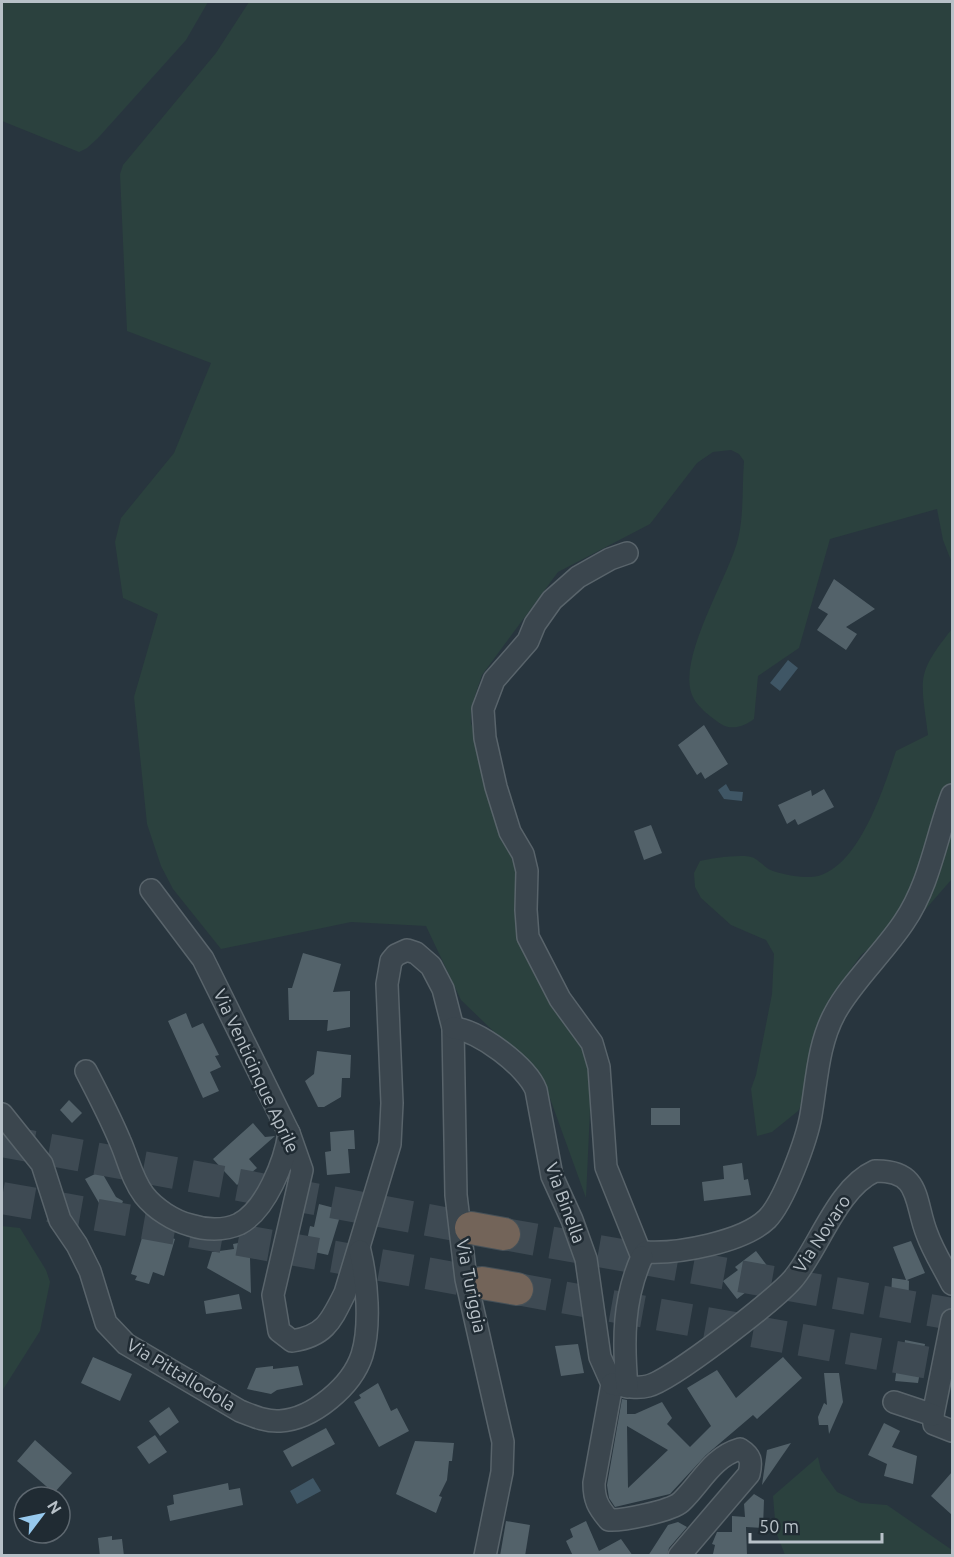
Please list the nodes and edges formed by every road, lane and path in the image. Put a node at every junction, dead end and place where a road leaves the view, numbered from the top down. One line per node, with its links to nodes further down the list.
1 (627, 553): 11 (street)
2 (952, 795): 11 (street)
3 (151, 890): 7 (street, Via Venticinque Aprile)
4 (453, 1028): 10 (street, Via Venticinque Aprile); 16 (street, Via Binella); 20 (street, Via Turiggia)
5 (86, 1071): 7 (street)
6 (2, 1114): 10 (street, Via Pittallodola)
7 (289, 1133): 10 (street, Via Venticinque Aprile)
8 (471, 1228): 9 (highway)
9 (504, 1234)
10 (359, 1247)
11 (642, 1257): 16 (street)
12 (482, 1283): 14 (highway)
13 (952, 1284): 16 (street, Via Novaro)
14 (517, 1289)
15 (952, 1320): 18 (street)
16 (619, 1385): 21 (street)
17 (894, 1402): 18 (street)
18 (933, 1415): 19 (street)
19 (952, 1431)
20 (484, 1550)
21 (679, 1556)

